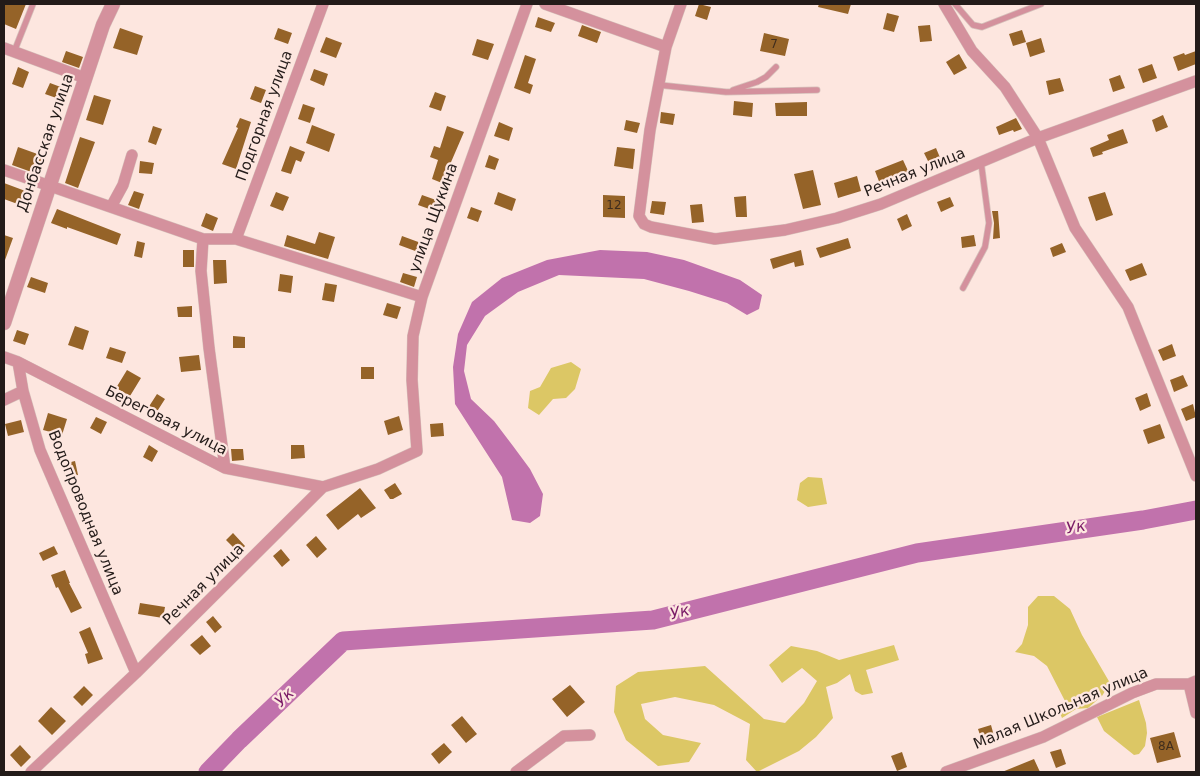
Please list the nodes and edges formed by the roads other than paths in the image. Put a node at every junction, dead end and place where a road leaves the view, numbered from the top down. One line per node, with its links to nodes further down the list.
1 (33, 4): 11 (lane)
2 (113, 4): 13 (street, Донбасская улица)
3 (323, 4): 25 (street, Подгорная улица)
4 (528, 4): 27 (street, улица Щукина)
5 (545, 4): 10 (street)
6 (681, 4): 10 (street)
7 (944, 4): 18 (street)
8 (956, 4): 9 (lane)
9 (1040, 4)
10 (666, 47): 15 (street)
11 (9, 50): 13 (street)
12 (776, 67): 17 (lane)
13 (85, 78): 22 (street, Донбасская улица)
14 (1196, 81): 18 (street, Речная улица)
15 (659, 85): 17 (lane); 20 (street, Речная улица)
16 (817, 90): 17 (lane)
17 (726, 92)
18 (1038, 138): 20 (street, Речная улица); 35 (street)
19 (132, 155): 23 (street)
20 (981, 162): 26 (lane)
21 (4, 170): 22 (street)
22 (48, 186): 23 (street); 28 (street, Донбасская улица)
23 (111, 208): 24 (street)
24 (203, 239): 25 (street); 34 (street)
25 (236, 239): 27 (street)
26 (963, 288)
27 (422, 297): 33 (street, улица Щукина)
28 (4, 322)
29 (4, 357): 30 (street, Береговая улица)
30 (18, 362): 31 (street, Водопроводная улица); 34 (street, Береговая улица)
31 (23, 391): 32 (street); 37 (street, Водопроводная улица)
32 (4, 400)
33 (417, 451): 36 (street, Речная улица)
34 (225, 468): 36 (street, Береговая улица)
35 (1196, 476)
36 (323, 487): 37 (street, Речная улица)
37 (136, 673): 41 (street, Речная улица)
38 (1193, 682): 39 (street, Малая Школьная улица); 43 (street, Малая Школьная улица)
39 (1196, 713)
40 (590, 734): 42 (street)
41 (31, 772)
42 (516, 772)
43 (946, 772)

